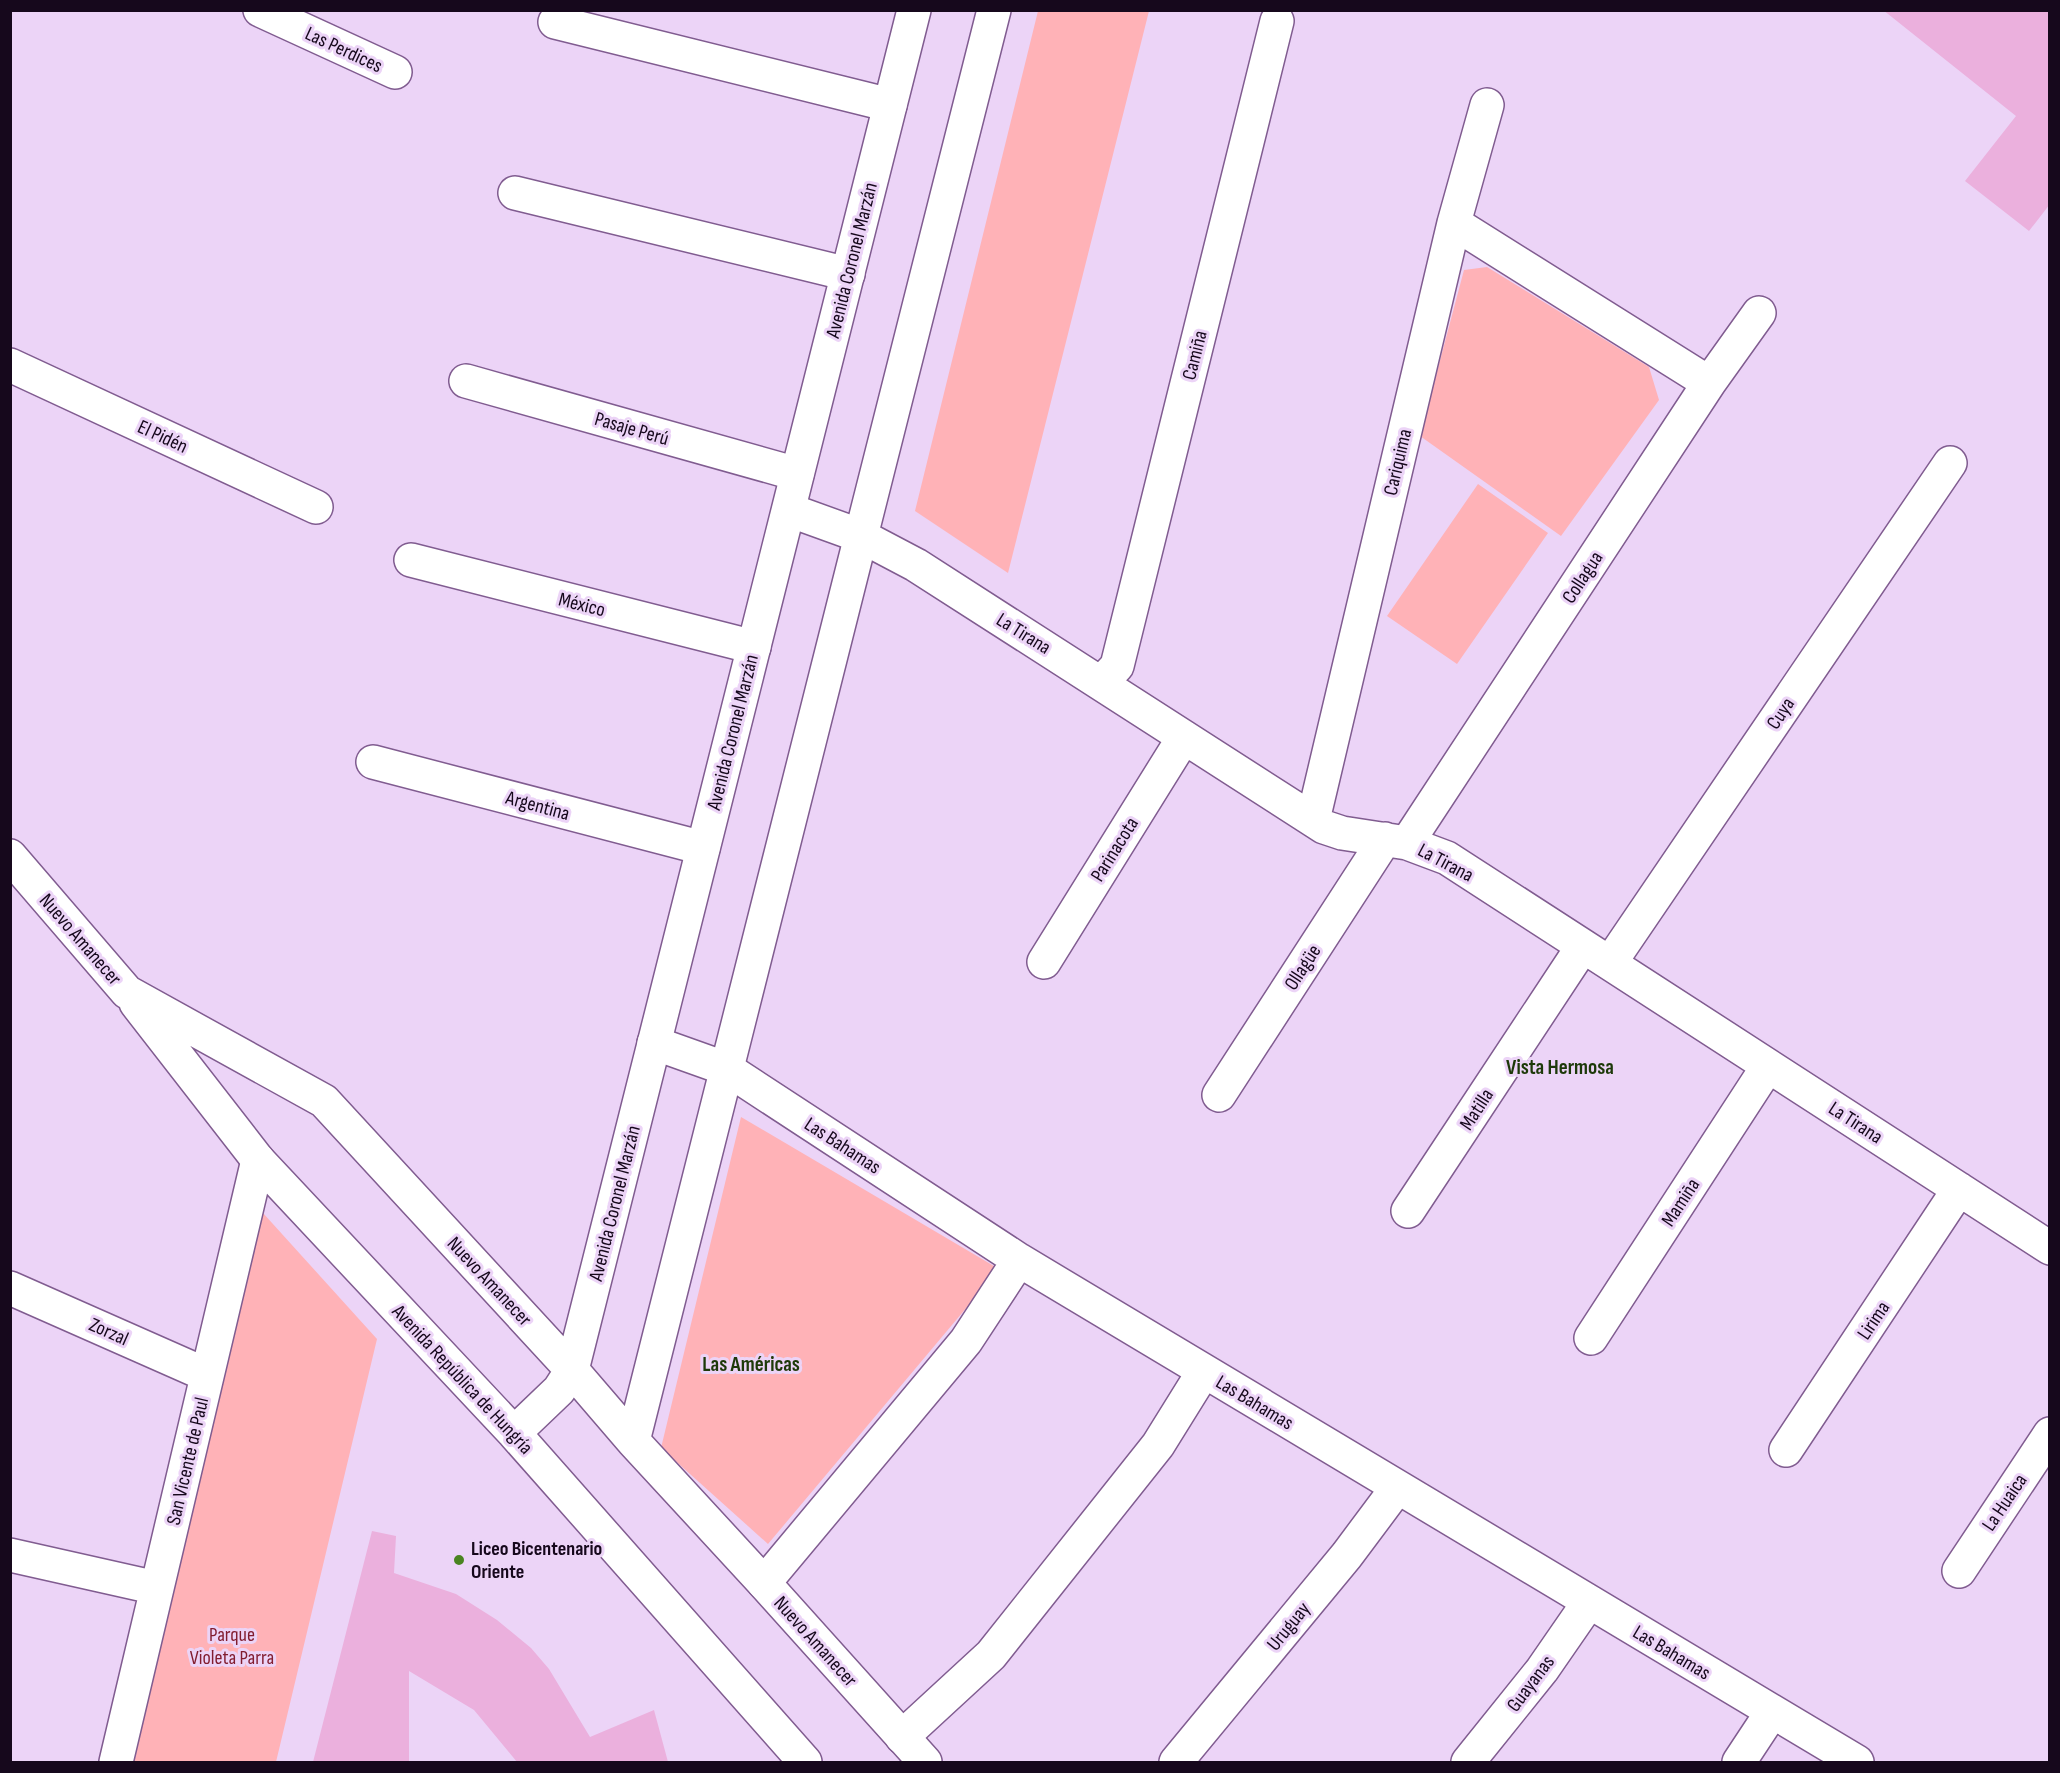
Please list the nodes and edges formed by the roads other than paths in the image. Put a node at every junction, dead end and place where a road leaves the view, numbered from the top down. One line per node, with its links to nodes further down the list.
1 (260, 10): 6 (street, Las Perdices)
2 (914, 10): 7 (street, Avenida Coronel Marzán)
3 (994, 10): 20 (street)
4 (1277, 21): 23 (street, Camiña)
5 (555, 22): 7 (street)
6 (395, 72)
7 (890, 105): 11 (street, Avenida Coronel Marzán)
8 (1487, 105): 10 (street, Cariquima)
9 (515, 193): 11 (street)
10 (1454, 223): 15 (street); 26 (street, Cariquima)
11 (848, 274): 17 (street, Avenida Coronel Marzán)
12 (1759, 313): 15 (street, Collagua)
13 (10, 365): 18 (street, El Pidén)
14 (466, 381): 17 (street, Pasaje Perú)
15 (1709, 383): 27 (street, Collagua)
16 (1950, 463): 30 (street, Cuya)
17 (797, 474): 19 (street, Avenida Coronel Marzán)
18 (316, 507)
19 (789, 510): 20 (street, La Tirana); 22 (street, Avenida Coronel Marzán)
20 (861, 536): 23 (street, La Tirana); 35 (street)
21 (411, 560): 22 (street, México)
22 (754, 647): 28 (street, Avenida Coronel Marzán)
23 (1101, 683): 24 (street, La Tirana)
24 (1184, 737): 26 (street, La Tirana); 31 (street, Parinacota)
25 (373, 762): 28 (street, Argentina)
26 (1313, 820): 27 (street, La Tirana)
27 (1396, 841): 30 (street, La Tirana); 36 (street, Ollagüe)
28 (703, 848): 33 (street, Avenida Coronel Marzán)
29 (10, 856): 32 (street, Nuevo Amanecer)
30 (1597, 954): 34 (street, La Tirana); 39 (street, Matilla)
31 (1044, 962)
32 (127, 992): 37 (street, Avenida República de Hungría); 44 (street, Nuevo Amanecer)
33 (654, 1043): 35 (street, Las Bahamas); 44 (street, Avenida Coronel Marzán)
34 (1768, 1066): 38 (street, La Tirana); 43 (street, Mamiña)
35 (728, 1070): 41 (street, Las Bahamas); 49 (street)
36 (1219, 1095)
37 (258, 1160): 46 (street, San Vicente de Paul); 47 (street, Avenida República de Hungría)
38 (1959, 1190): 40 (street, La Tirana); 50 (street, Lirima)
39 (1408, 1211)
40 (2049, 1248)
41 (1019, 1260): 45 (street, Las Bahamas); 54 (street)
42 (10, 1288): 46 (street, Zorzal)
43 (1591, 1338)
44 (572, 1370): 47 (street, Avenida Coronel Marzán); 49 (street, Nuevo Amanecer)
45 (1204, 1371): 51 (street, Las Bahamas); 58 (street)
46 (207, 1375): 55 (street, San Vicente de Paul)
47 (514, 1433): 60 (street, Avenida República de Hungría)
48 (2049, 1434): 53 (street, La Huaica)
49 (633, 1441): 54 (street, Nuevo Amanecer)
50 (1786, 1450)
51 (1397, 1488): 56 (street, Las Bahamas); 62 (street, Uruguay)
52 (10, 1555): 55 (street)
53 (1959, 1571)
54 (764, 1583): 58 (street, Nuevo Amanecer)
55 (157, 1588): 59 (street, San Vicente de Paul)
56 (1589, 1602): 57 (street, Las Bahamas); 63 (street, Guayanas)
57 (1772, 1712): 64 (street); 65 (street, Las Bahamas)
58 (902, 1737): 61 (street, Nuevo Amanecer)
59 (116, 1762)
60 (805, 1762)
61 (925, 1762)
62 (1176, 1762)
63 (1468, 1762)
64 (1739, 1762)
65 (1857, 1762)

